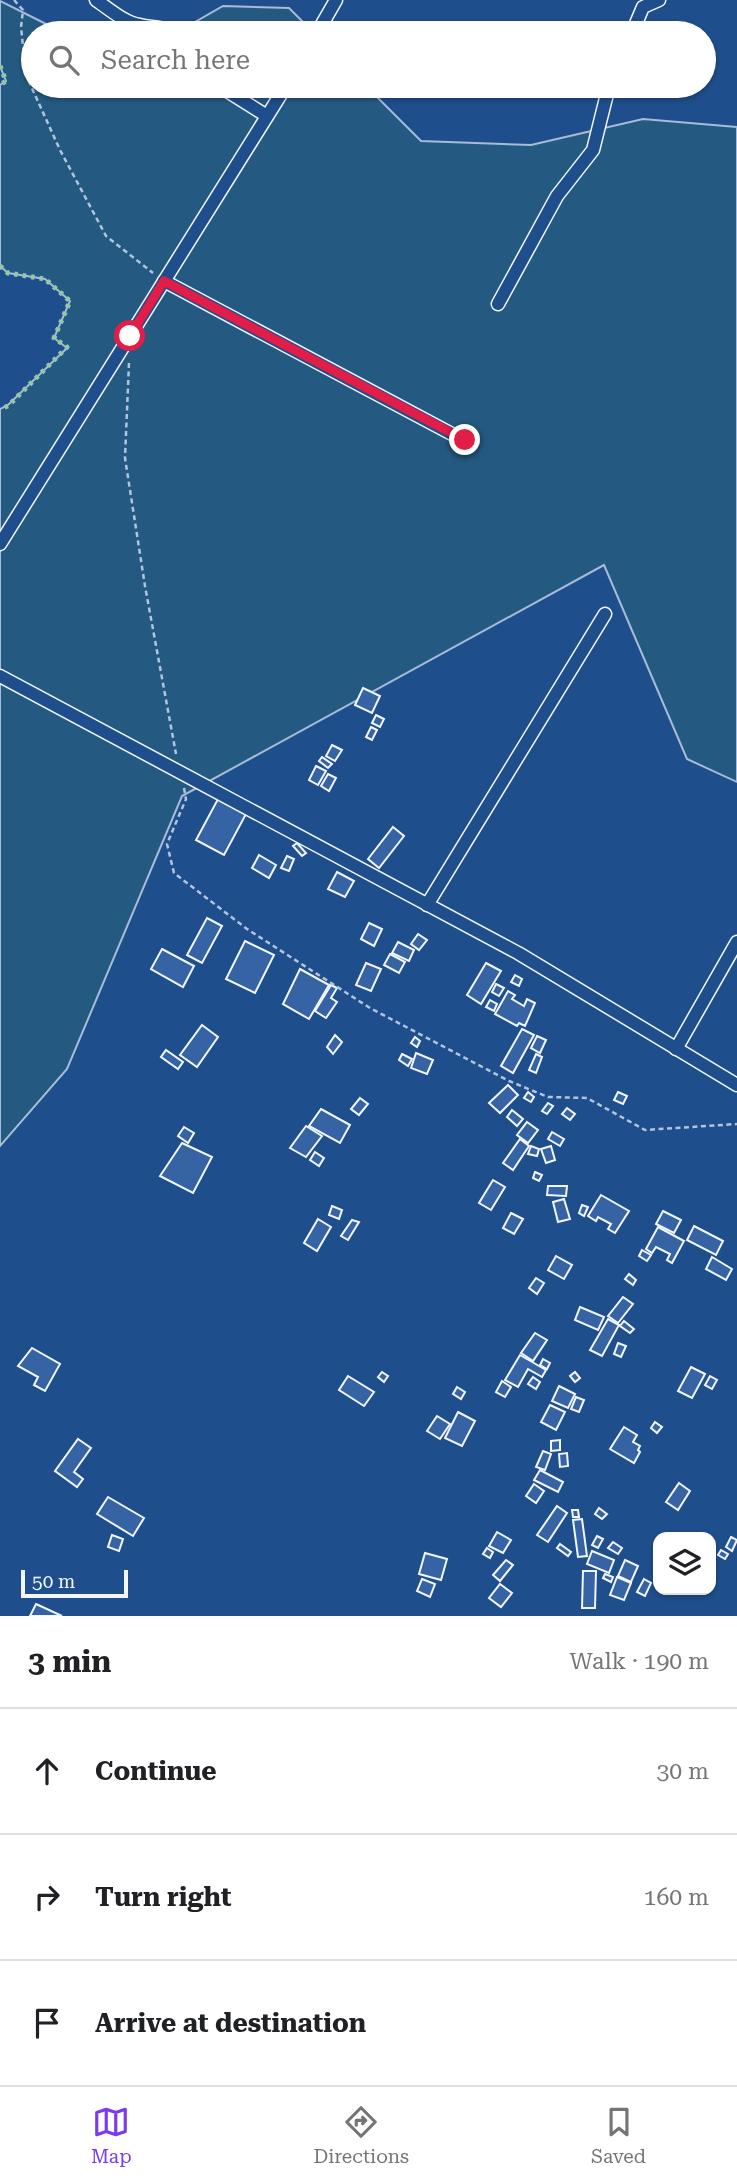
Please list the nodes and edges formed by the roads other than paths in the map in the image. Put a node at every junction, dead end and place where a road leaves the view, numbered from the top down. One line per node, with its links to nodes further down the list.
1 (96, 0): 5 (street)
2 (337, 0): 7 (street)
3 (659, 0): 4 (street)
4 (644, 4): 8 (street)
5 (113, 5): 6 (street)
6 (132, 21)
7 (324, 21)
8 (637, 21)
9 (238, 98): 12 (street)
10 (278, 98): 12 (street)
11 (606, 98): 14 (street)
12 (267, 116): 13 (street)
13 (164, 281): 15 (street); 16 (street)
14 (498, 304)
15 (465, 440)
16 (0, 544)
17 (605, 614): 19 (street)
18 (0, 676): 19 (street)
19 (427, 905): 21 (street)
20 (737, 942): 21 (street)
21 (676, 1049): 22 (street)
22 (737, 1085)

